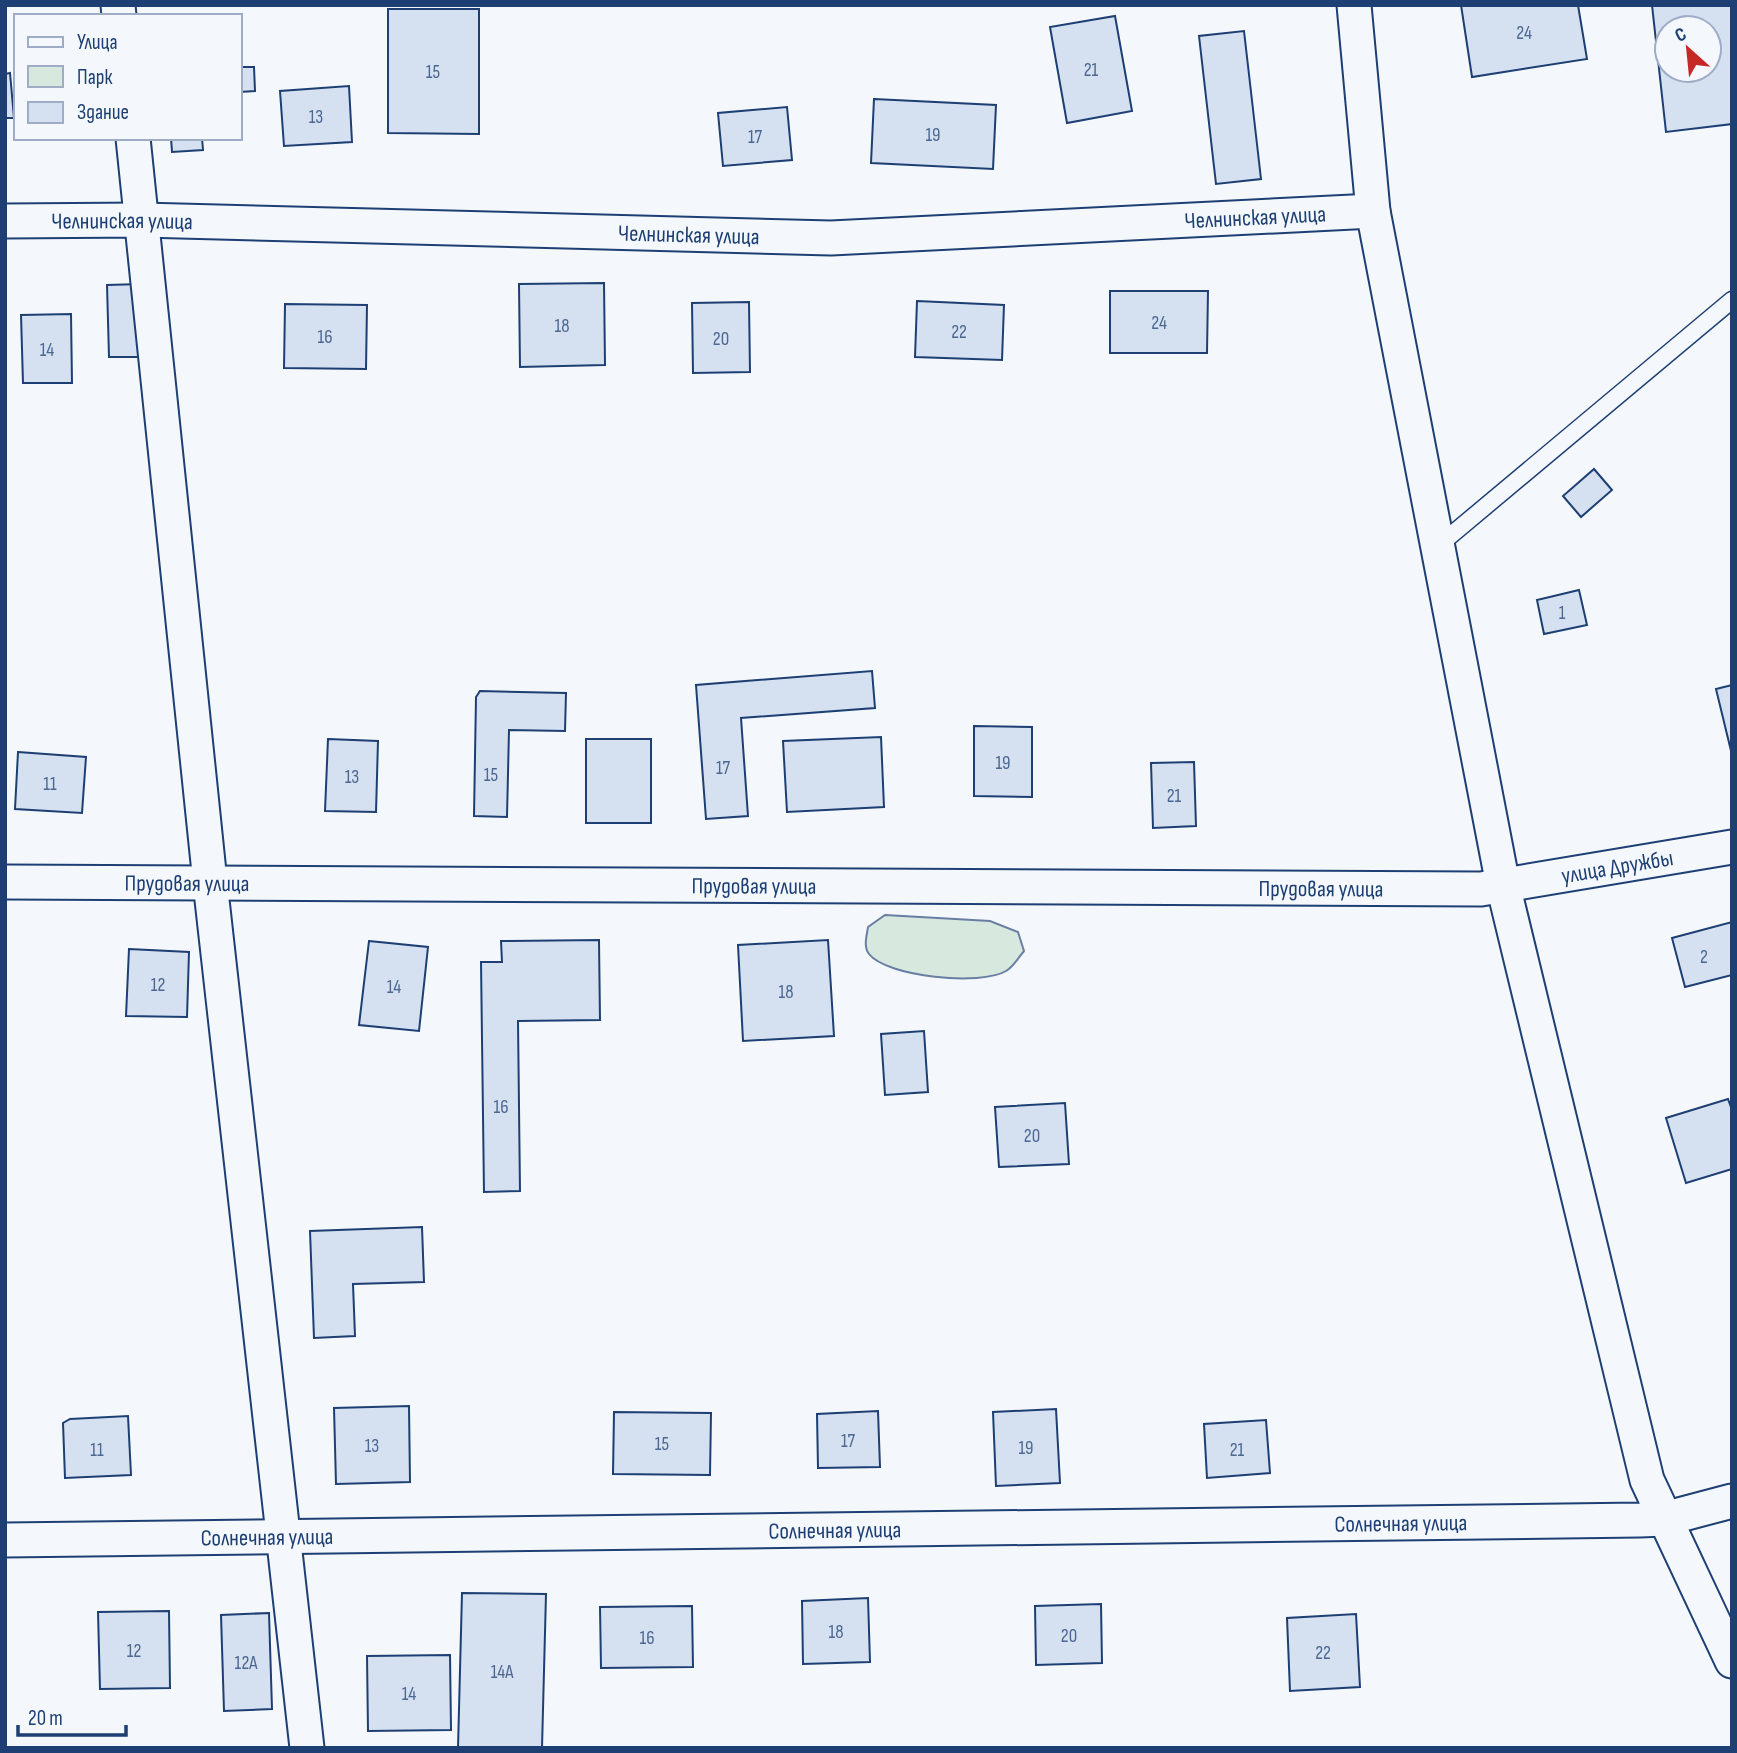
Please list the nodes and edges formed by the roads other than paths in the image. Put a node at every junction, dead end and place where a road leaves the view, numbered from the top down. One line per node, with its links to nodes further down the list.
1 (1354, 5): 3 (street)
2 (133, 140): 4 (street)
3 (1373, 211): 4 (street, Челнинская улица); 7 (street)
4 (142, 220): 5 (street, Челнинская улица); 10 (street)
5 (5, 221)
6 (1732, 300): 7 (lane)
7 (1436, 547): 11 (street)
8 (1732, 847): 11 (street, улица Дружбы)
9 (5, 882): 10 (street, Прудовая улица)
10 (210, 882): 11 (street, Прудовая улица); 14 (street)
11 (1503, 885): 13 (street)
12 (1732, 1501): 13 (street, Солнечная улица)
13 (1664, 1519): 14 (street, Солнечная улица); 16 (street)
14 (282, 1538): 15 (street, Солнечная улица); 17 (street)
15 (5, 1540)
16 (1732, 1661)
17 (307, 1748)

